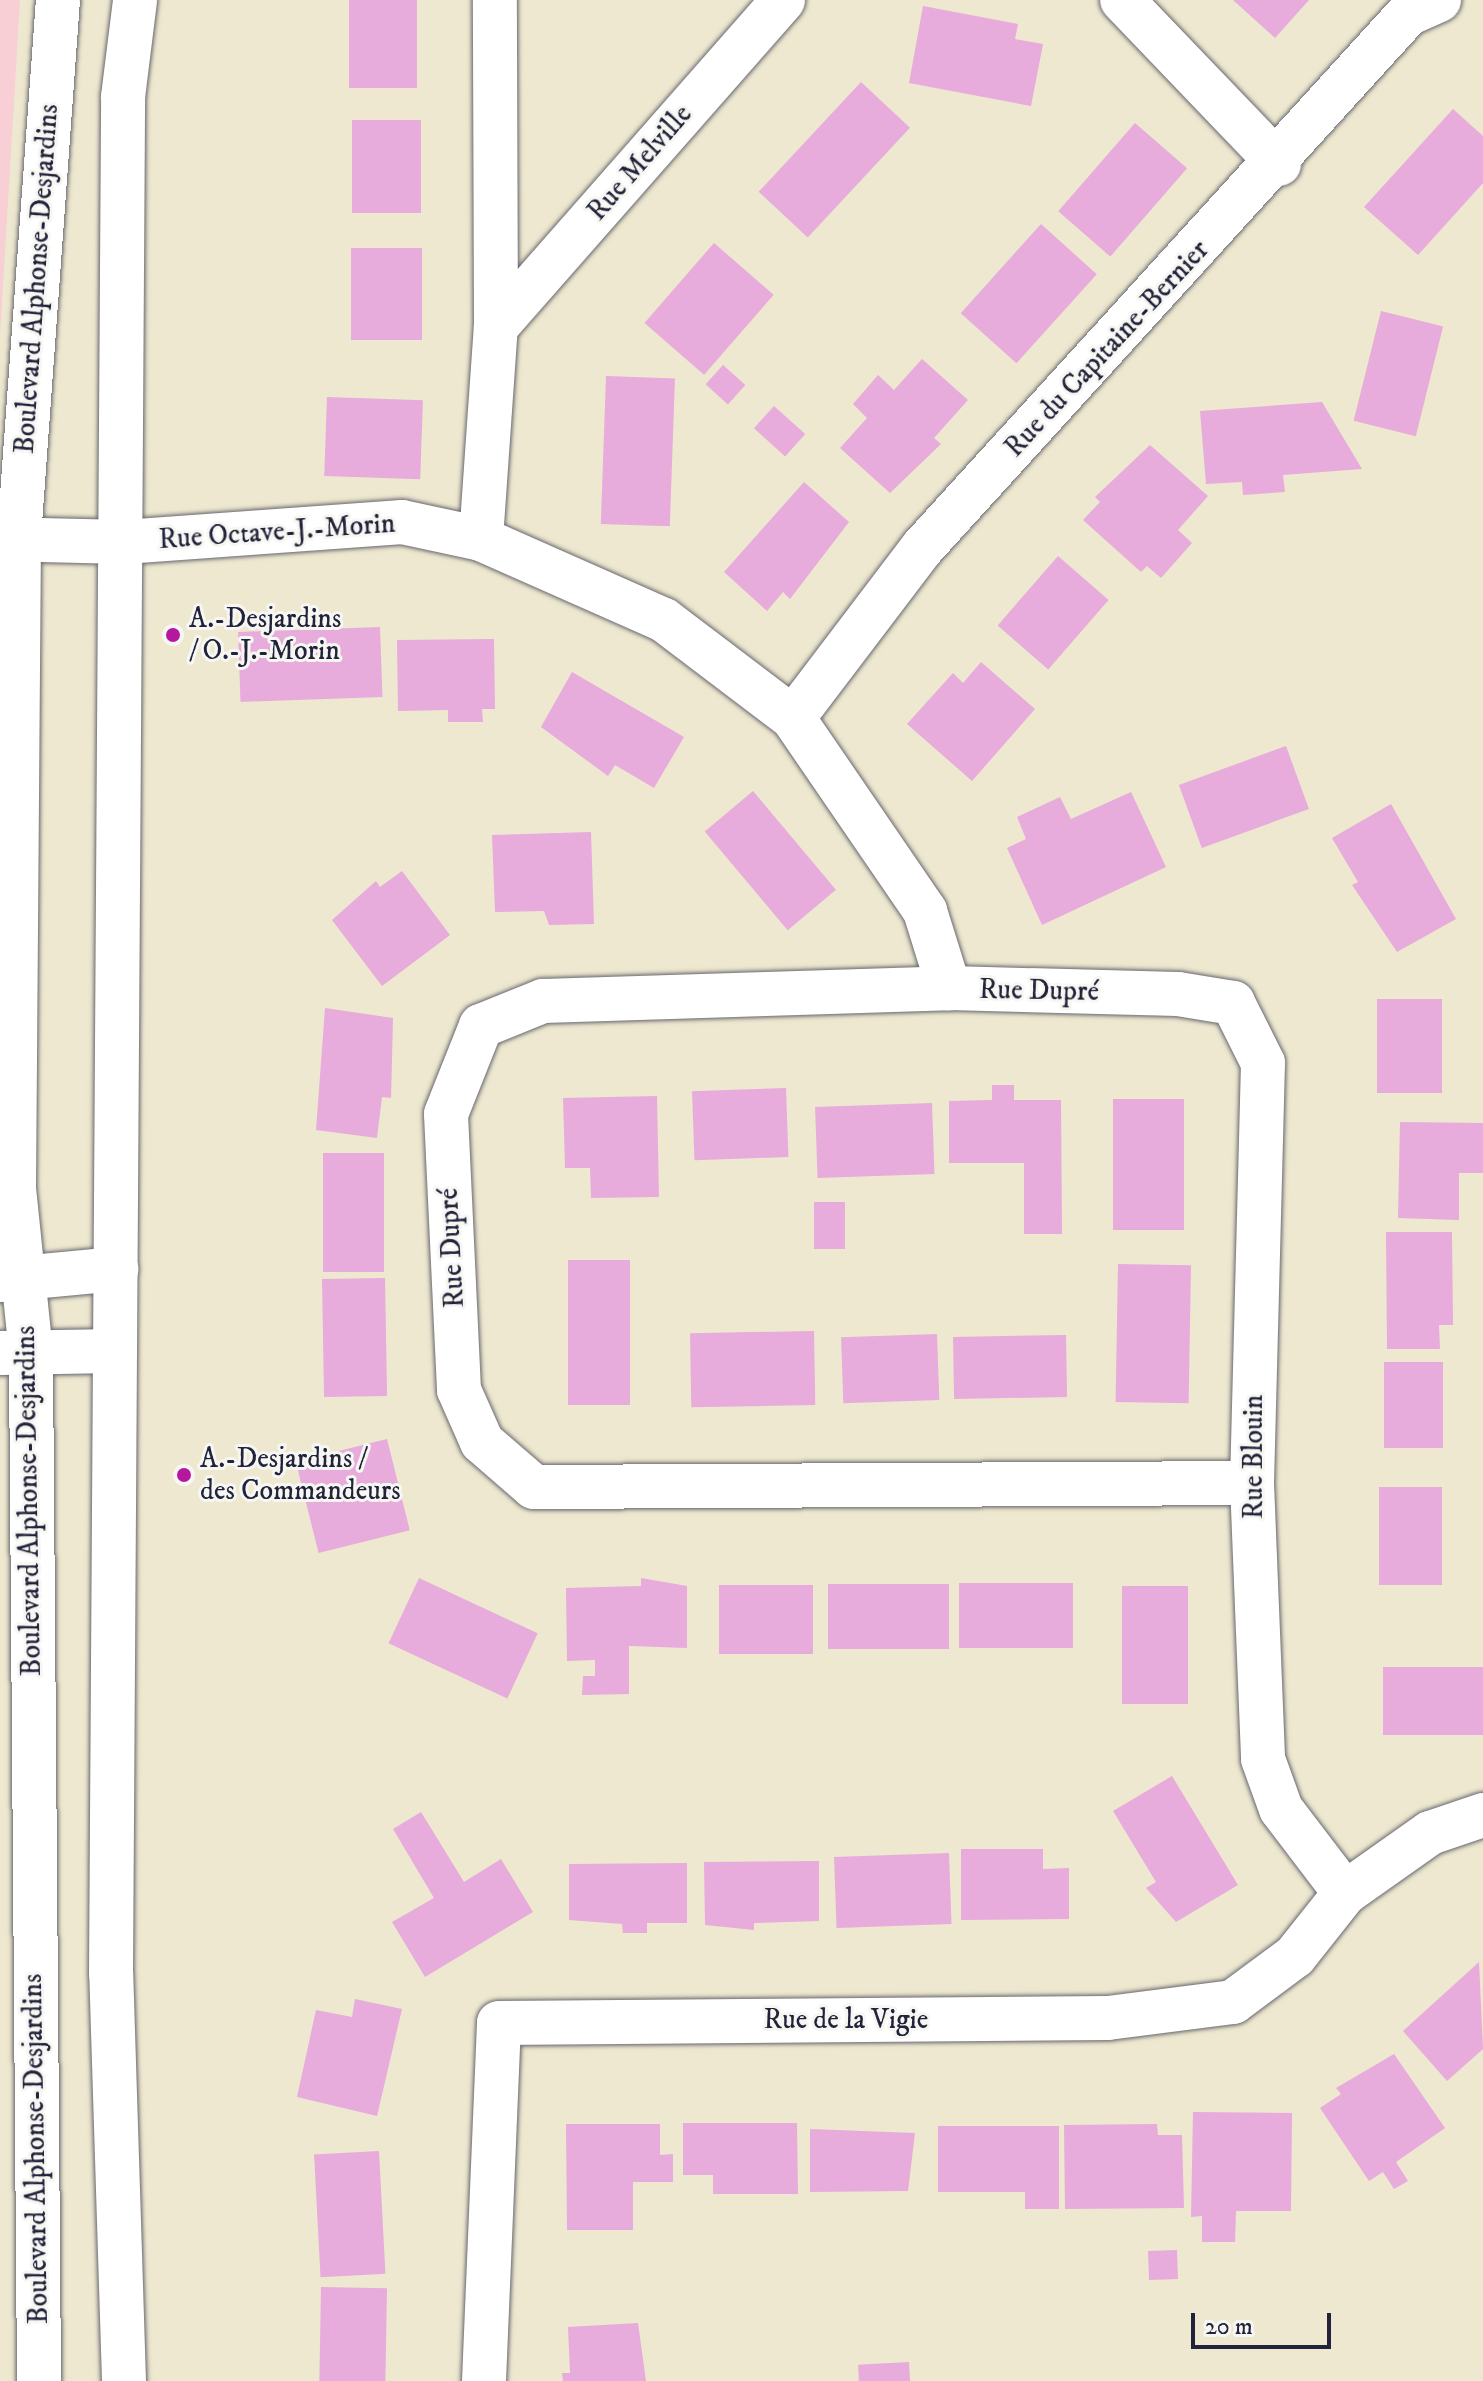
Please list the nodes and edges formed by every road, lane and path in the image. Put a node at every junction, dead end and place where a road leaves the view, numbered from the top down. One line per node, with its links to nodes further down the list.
1 (58, 0): 9 (street, Boulevard Alphonse-Desjardins)
2 (135, 0): 11 (street)
3 (495, 0): 8 (street)
4 (783, 0): 8 (street, Rue Melville)
5 (1122, 0): 7 (street)
6 (1439, 0): 7 (street, Rue du Capitaine-Bernier)
7 (1279, 164): 12 (street, Rue du Capitaine-Bernier)
8 (496, 327): 10 (street)
9 (9, 538): 11 (street, Rue Octave-J.-Morin); 16 (street, Boulevard Alphonse-Desjardins)
10 (481, 539): 11 (street, Rue Octave-J.-Morin); 12 (street, Rue Octave-J.-Morin)
11 (124, 542): 15 (street)
12 (793, 718): 13 (street, Rue Octave-J.-Morin)
13 (949, 988): 14 (street, Rue Dupré); 19 (street, Rue Dupré)
14 (1233, 1003): 19 (street, Rue Blouin)
15 (116, 1269): 16 (street); 17 (street)
16 (10, 1279): 18 (street, Boulevard Alphonse-Desjardins)
17 (115, 1351): 18 (street); 23 (street)
18 (16, 1353): 22 (street, Boulevard Alphonse-Desjardins)
19 (1252, 1483): 21 (street, Rue Blouin)
20 (1483, 1815): 21 (street, Rue de la Vigie)
21 (1345, 1893): 24 (street, Rue de la Vigie)
22 (39, 2381)
23 (124, 2381)
24 (484, 2381)

